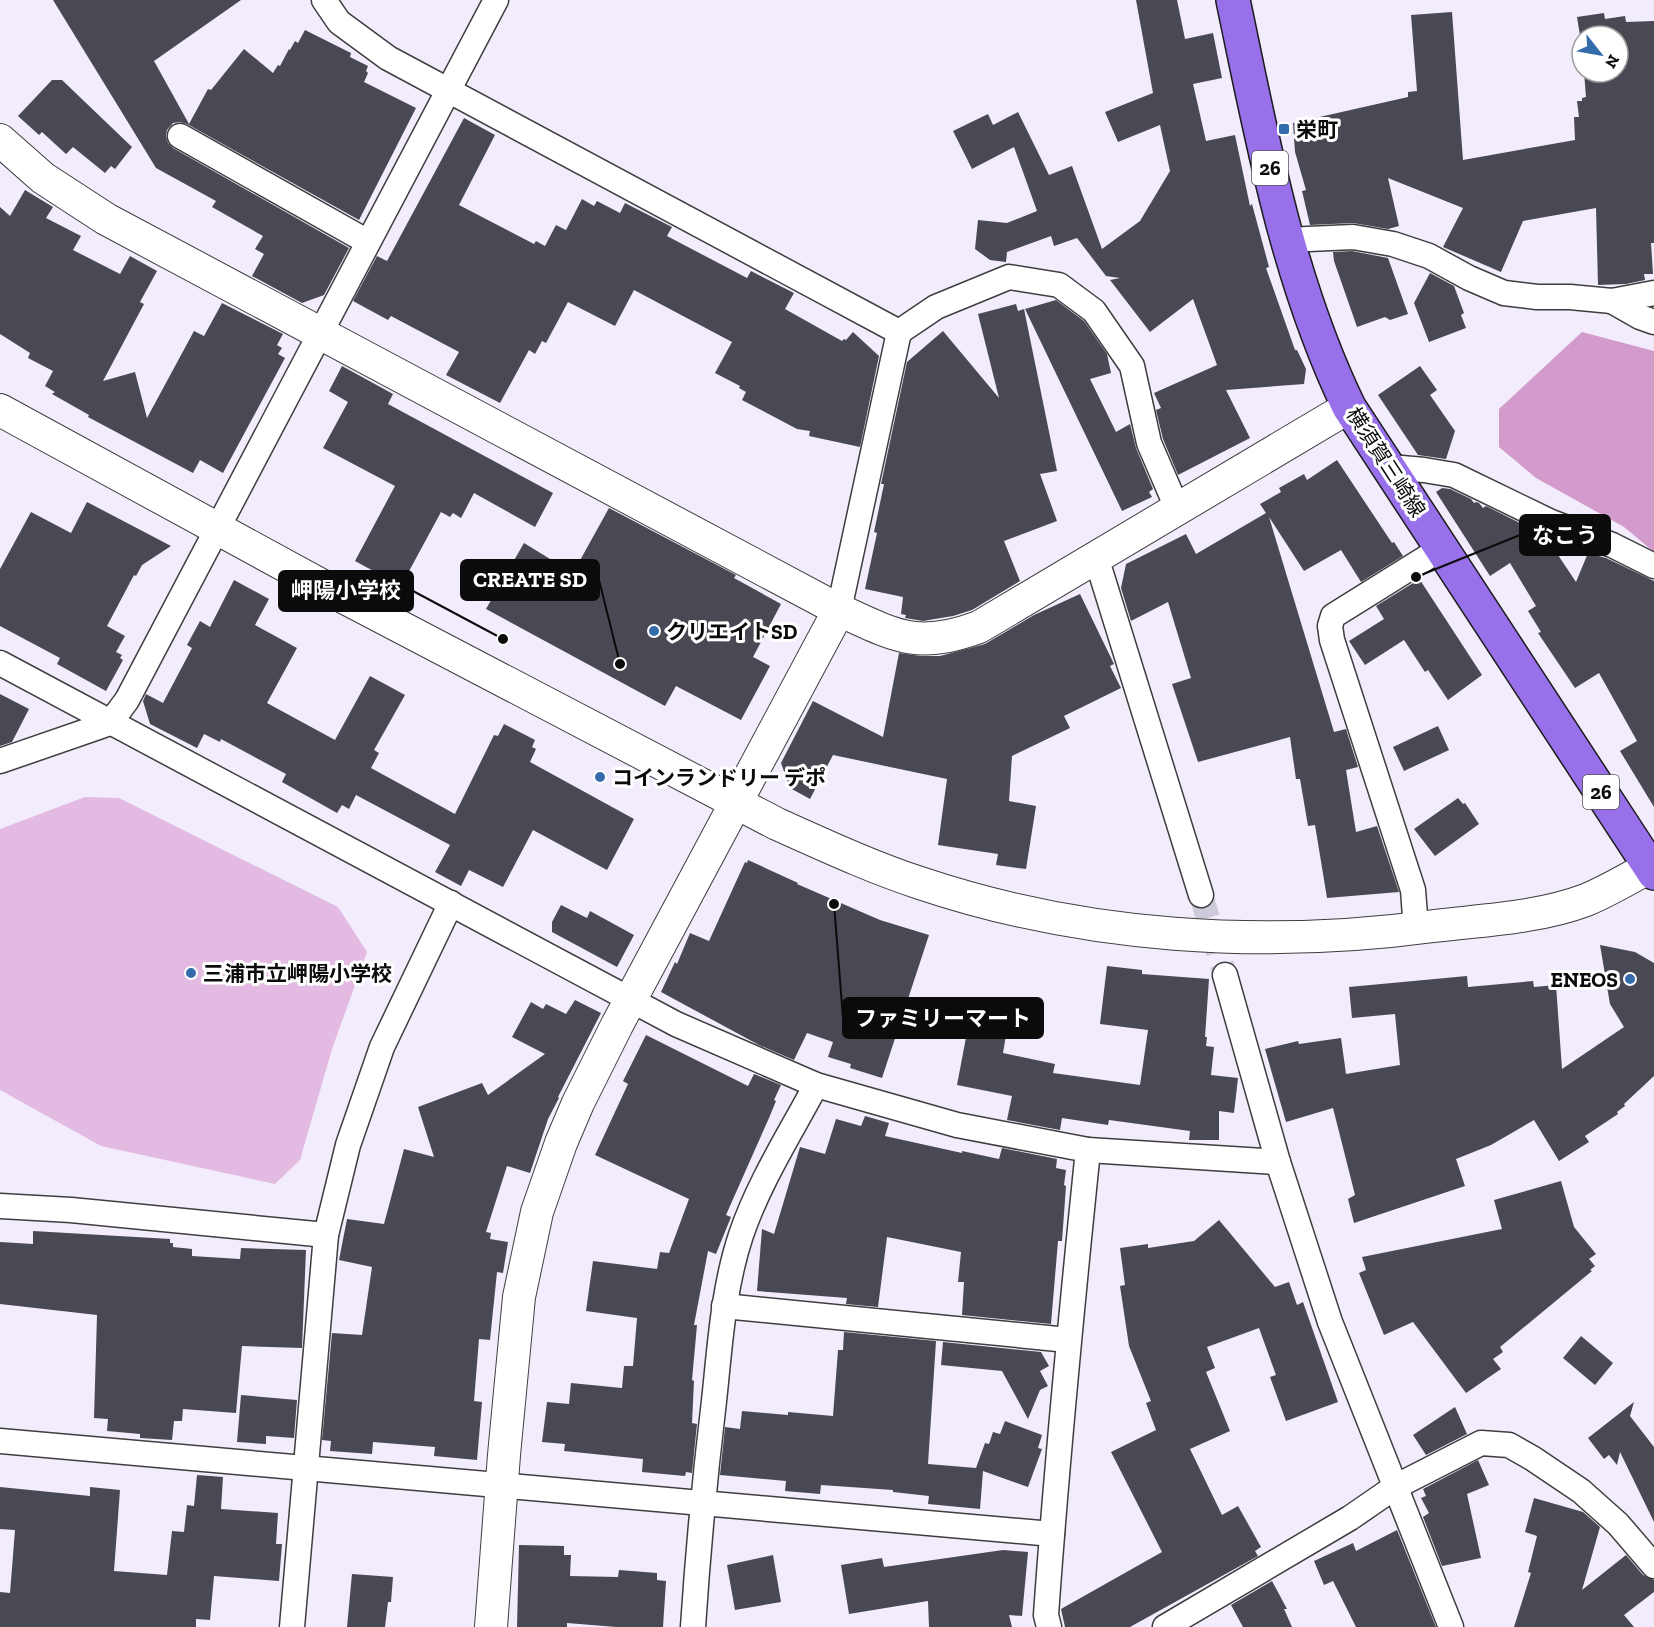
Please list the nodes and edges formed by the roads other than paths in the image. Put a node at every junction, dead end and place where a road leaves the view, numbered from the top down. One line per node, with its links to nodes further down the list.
1 (324, 0): 4 (street)
2 (496, 0): 4 (street)
3 (1233, 0): 7 (main road, 横須賀三崎線 / 26)
4 (448, 89): 8 (street); 12 (street)
5 (180, 136): 8 (street)
6 (0, 140): 13 (street)
7 (1286, 240): 10 (street); 14 (main road, 横須賀三崎線 / 26)
8 (368, 242): 13 (street)
9 (1654, 293): 10 (street)
10 (1612, 301): 11 (street)
11 (1654, 322)
12 (899, 332): 17 (street); 22 (street)
13 (321, 333): 18 (street); 22 (street)
14 (1349, 407): 16 (main road, 横須賀三崎線 / 26); 17 (street)
15 (0, 410): 18 (street)
16 (1390, 467): 19 (main road, 横須賀三崎線 / 26); 21 (street)
17 (1177, 508): 20 (street)
18 (218, 528): 24 (street); 26 (street)
19 (1442, 548): 27 (main road, 横須賀三崎線 / 26); 30 (street)
20 (1096, 557): 22 (street); 28 (street)
21 (1654, 566)
22 (839, 610): 26 (street)
23 (0, 663): 24 (street)
24 (110, 723): 25 (street); 29 (street)
25 (0, 760)
26 (736, 803): 30 (street); 32 (street)
27 (1652, 870): 30 (street)
28 (1201, 895)
29 (451, 903): 32 (street); 37 (street)
30 (1416, 929)
31 (1224, 975): 35 (street)
32 (631, 998): 33 (street); 42 (street)
33 (816, 1085): 34 (street); 38 (street)
34 (1088, 1150): 35 (street); 39 (street)
35 (1278, 1162): 43 (street)
36 (0, 1206): 37 (street)
37 (326, 1235): 41 (street)
38 (724, 1306): 39 (street); 44 (street)
39 (1068, 1340): 45 (street)
40 (0, 1441): 41 (street)
41 (305, 1466): 42 (street); 47 (street)
42 (502, 1484): 44 (street); 48 (street)
43 (1395, 1487): 46 (street); 51 (street); 52 (street)
44 (703, 1503): 45 (street); 49 (street)
45 (1052, 1534): 50 (street)
46 (1654, 1566)
47 (292, 1627)
48 (491, 1627)
49 (693, 1627)
50 (1049, 1627)
51 (1165, 1627)
52 (1451, 1627)

